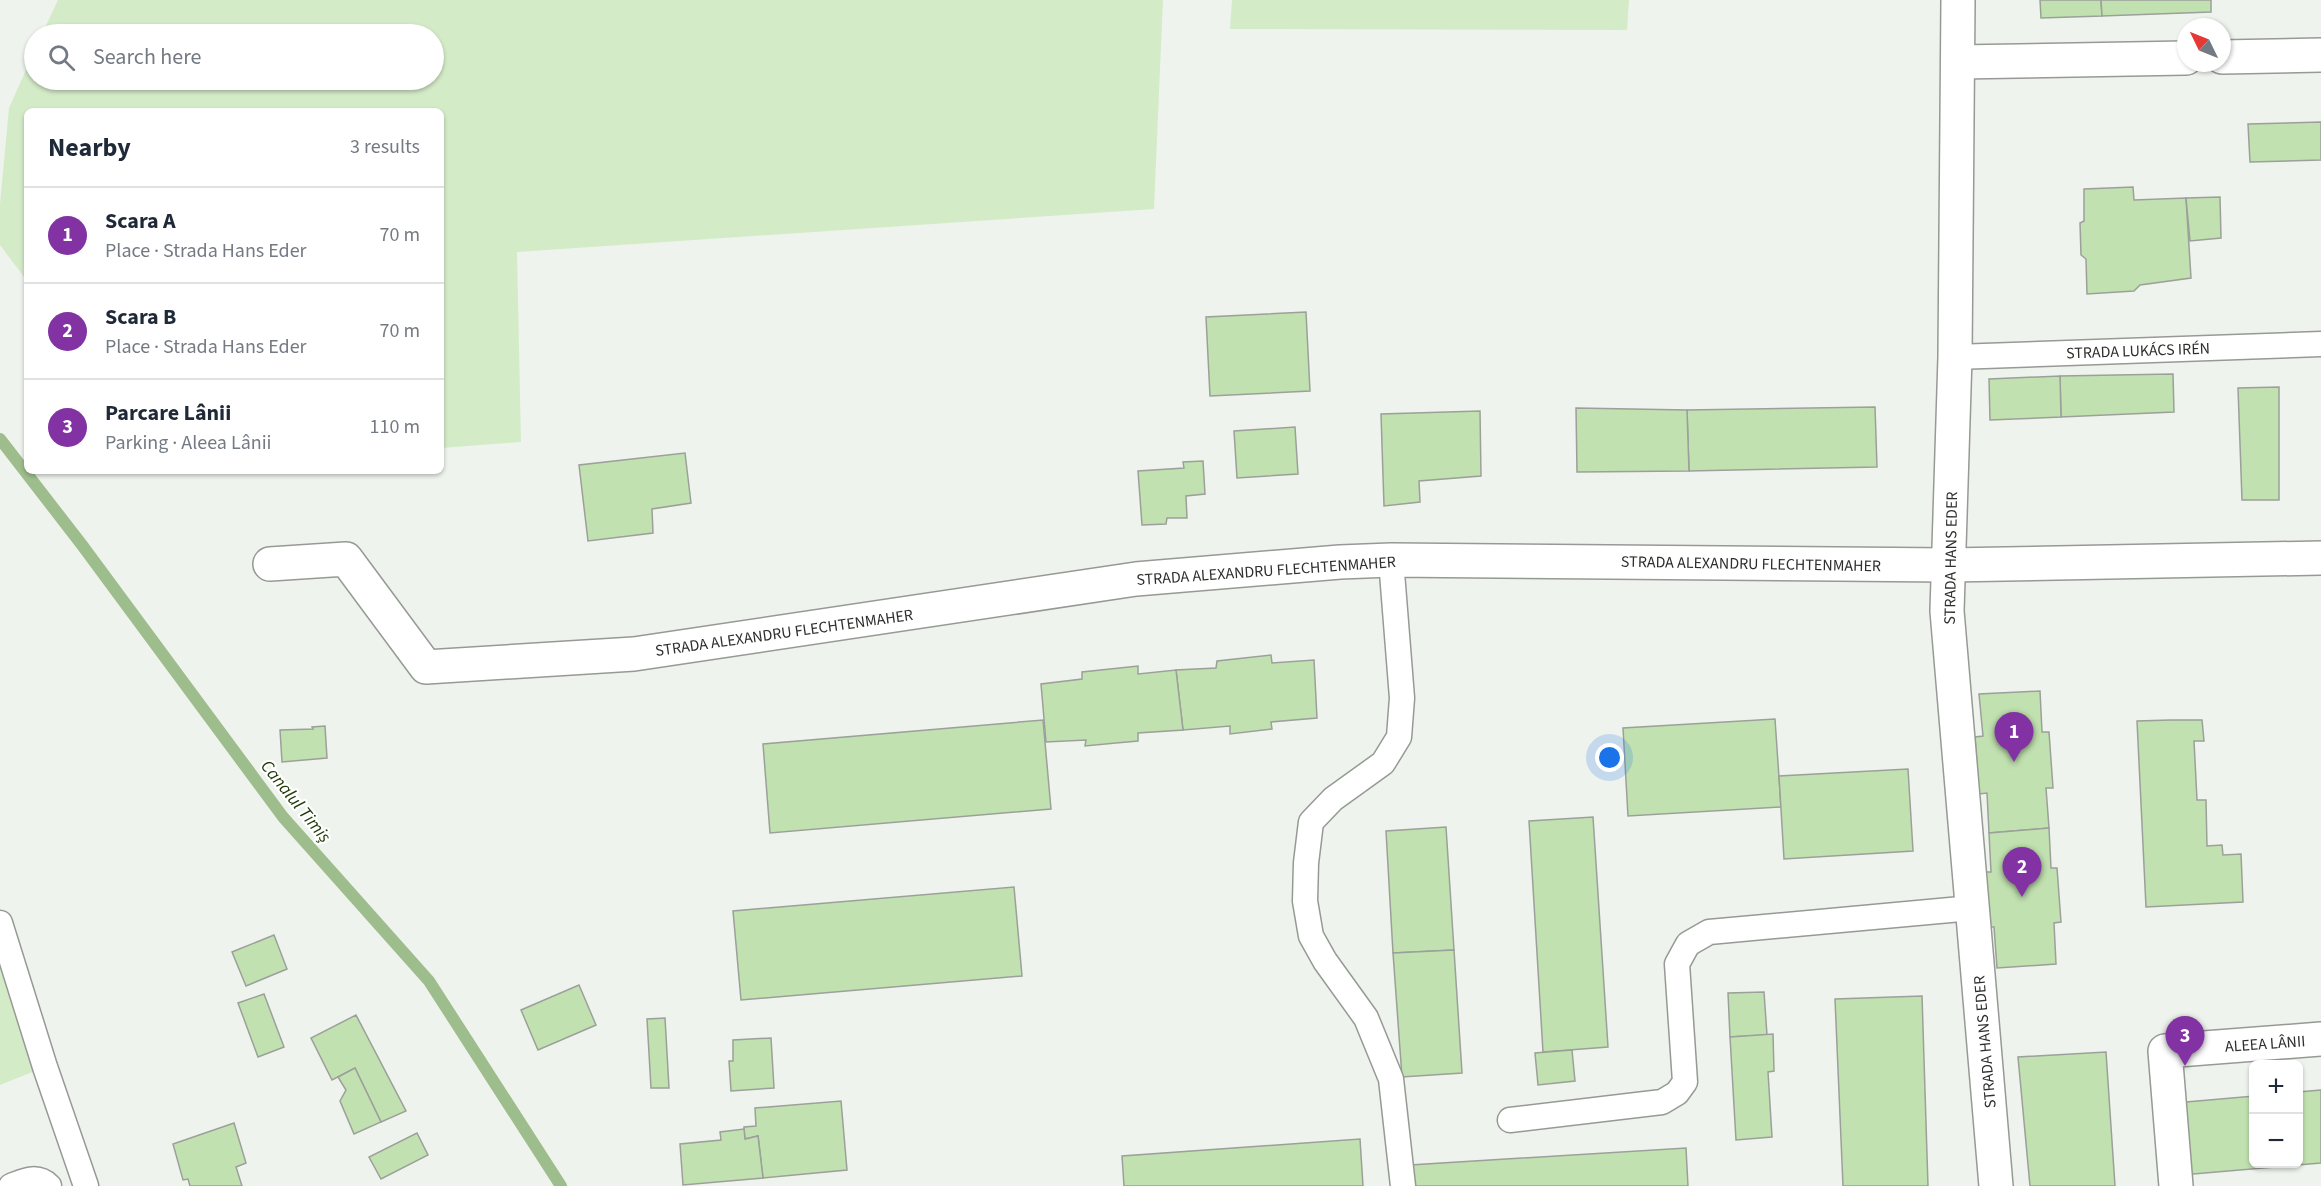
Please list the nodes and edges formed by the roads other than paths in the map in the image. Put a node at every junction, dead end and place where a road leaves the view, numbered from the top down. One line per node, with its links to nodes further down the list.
1 (1958, 0): 5 (street, STRADA HANS EDER)
2 (2321, 55): 3 (street)
3 (2231, 57)
4 (2177, 58): 5 (street)
5 (1958, 63): 7 (street, STRADA HANS EDER)
6 (2321, 344): 7 (lane, STRADA LUKÁCS IRÉN)
7 (1955, 357): 11 (street, STRADA HANS EDER)
8 (2321, 558): 11 (street, STRADA ALEXANDRU FLECHTENMAHER)
9 (1391, 560): 10 (street, STRADA ALEXANDRU FLECHTENMAHER); 11 (street, STRADA ALEXANDRU FLECHTENMAHER); 19 (lane)
10 (270, 564)
11 (1949, 566): 12 (street, STRADA HANS EDER)
12 (1972, 908): 15 (lane); 20 (street, STRADA HANS EDER)
13 (0, 923): 18 (lane)
14 (2321, 1039): 21 (street, ALEEA LÂNII)
15 (1510, 1120)
16 (11, 1186): 17 (lane)
17 (49, 1186)
18 (86, 1186)
19 (1404, 1186)
20 (1996, 1186)
21 (2176, 1186)

